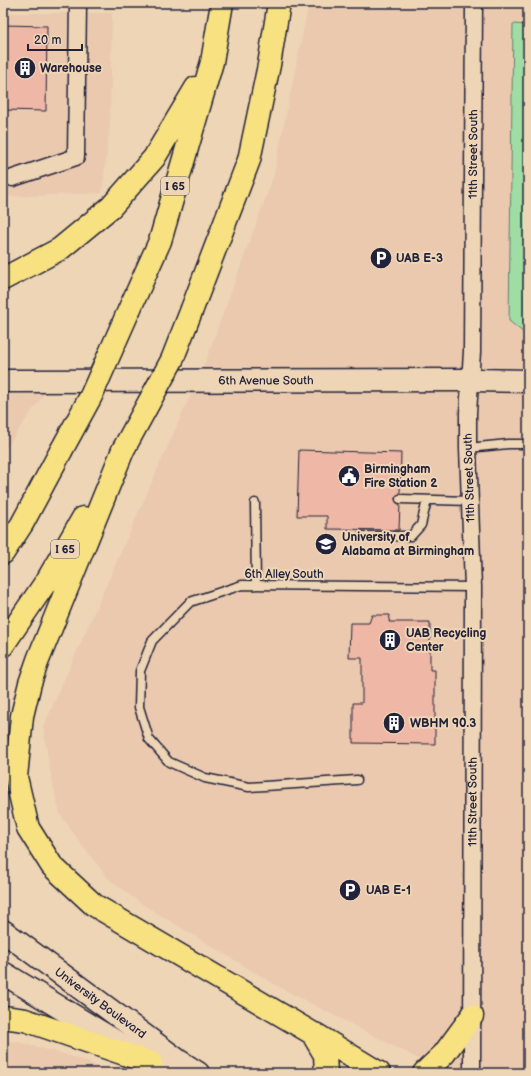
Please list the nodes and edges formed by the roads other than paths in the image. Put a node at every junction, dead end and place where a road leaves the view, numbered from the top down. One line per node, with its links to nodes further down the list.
1 (78, 3): 6 (street)
2 (222, 3): 5 (highway, I 65)
3 (279, 3): 13 (highway, I 65, bridge)
4 (474, 3): 8 (street, 11th Street South)
5 (212, 62): 7 (highway); 19 (highway, I 65, bridge)
6 (8, 178)
7 (3, 279)
8 (471, 380): 9 (main road, 6th Avenue South); 10 (main road, 6th Avenue South); 12 (street, 11th Street South)
9 (3, 381)
10 (528, 381)
11 (528, 444): 12 (lane)
12 (468, 448): 16 (street, 11th Street South)
13 (123, 450): 22 (highway, I 65); 28 (highway)
14 (400, 499): 15 (lane)
15 (427, 500): 16 (lane); 18 (lane)
16 (470, 501): 21 (street, 11th Street South)
17 (255, 502): 20 (lane)
18 (361, 536)
19 (3, 553)
20 (256, 585): 21 (lane, 6th Alley South); 23 (lane, 6th Alley South)
21 (473, 587): 26 (street, 11th Street South)
22 (3, 645)
23 (357, 780)
24 (3, 931): 31 (main road, University Boulevard)
25 (3, 973): 29 (main road, University Boulevard)
26 (472, 1016): 34 (highway); 35 (street, 11th Street South)
27 (3, 1017): 29 (highway)
28 (312, 1033): 32 (highway); 33 (highway)
29 (151, 1063): 30 (main road, University Boulevard)
30 (173, 1073)
31 (198, 1073)
32 (326, 1073)
33 (379, 1073)
34 (424, 1073)
35 (472, 1073)

